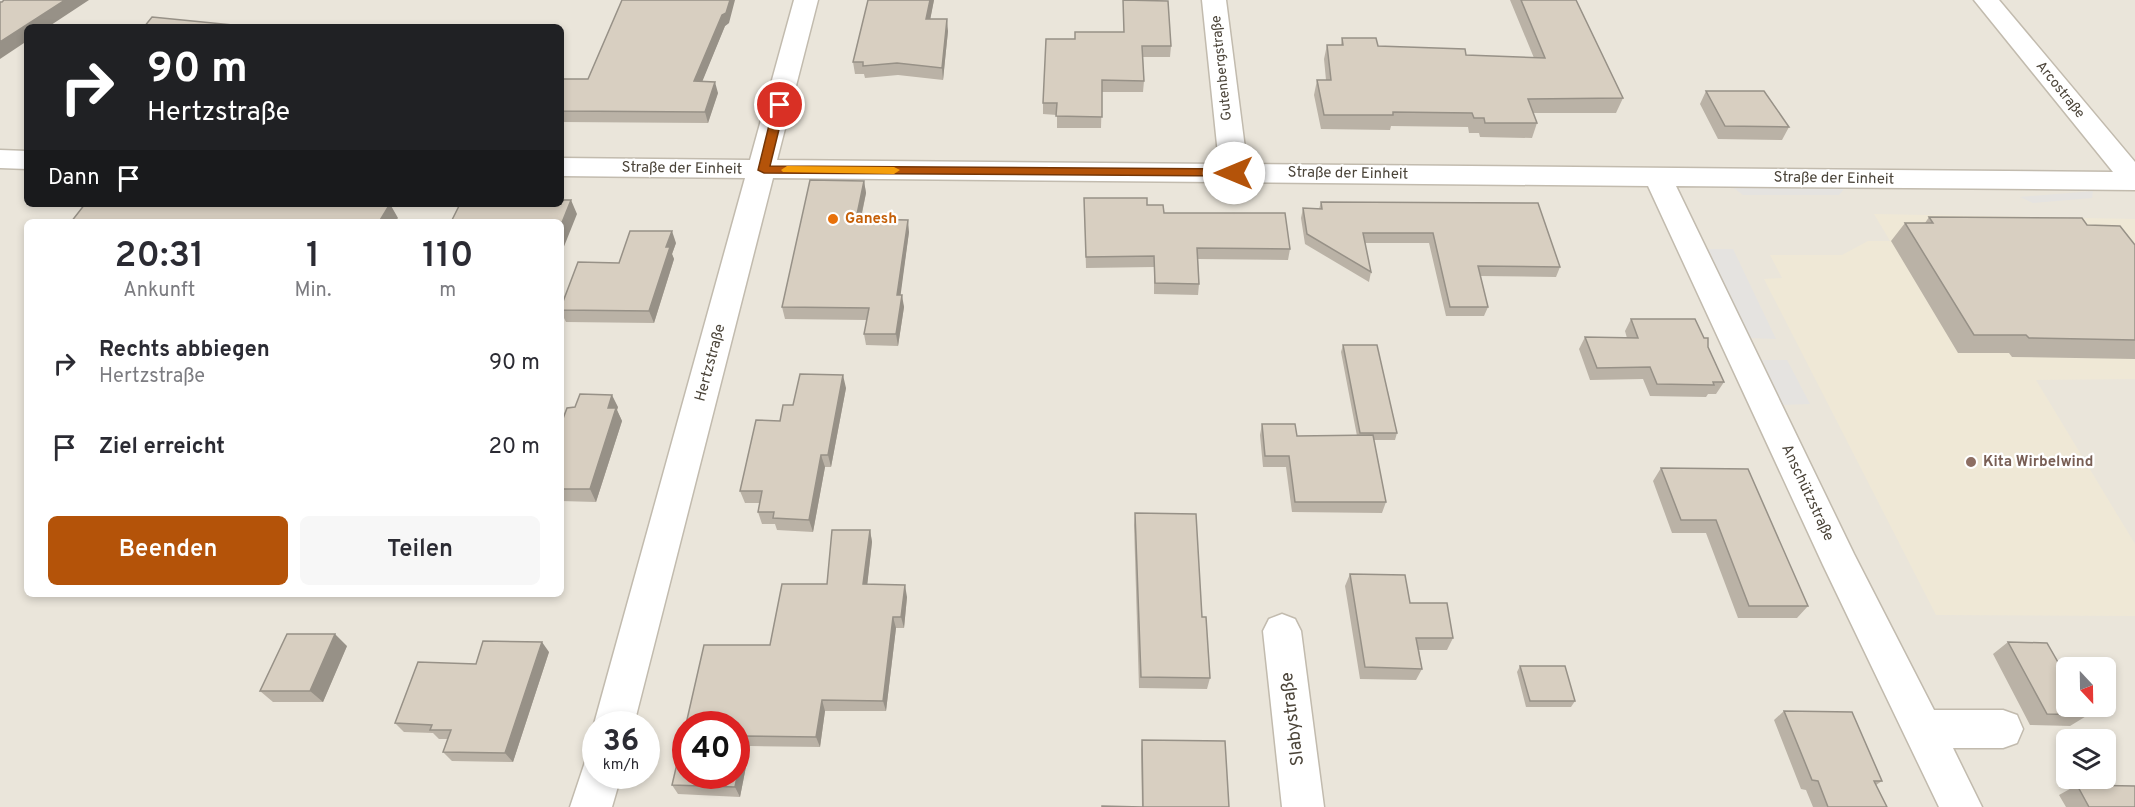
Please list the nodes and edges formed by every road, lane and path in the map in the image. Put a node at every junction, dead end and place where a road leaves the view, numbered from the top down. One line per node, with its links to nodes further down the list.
1 (807, 0): 7 (street, Hertzstraße)
2 (1214, 0): 8 (street, Gutenbergstraße)
3 (1986, 0): 10 (street, Arcostraße)
4 (0, 159): 5 (street)
5 (24, 160)
6 (564, 167): 7 (street, Straße der Einheit)
7 (764, 170): 8 (street, Straße der Einheit); 12 (street, Hertzstraße)
8 (1234, 173): 9 (street, Straße der Einheit)
9 (1657, 176): 10 (street, Straße der Einheit); 13 (street, Anschützstraße)
10 (2135, 181)
11 (1282, 631): 17 (street, Slabystraße)
12 (618, 711)
13 (1922, 729): 14 (street); 18 (street, Anschützstraße)
14 (2002, 729)
15 (596, 789): 16 (street)
16 (591, 807)
17 (1304, 807)
18 (1961, 807)

